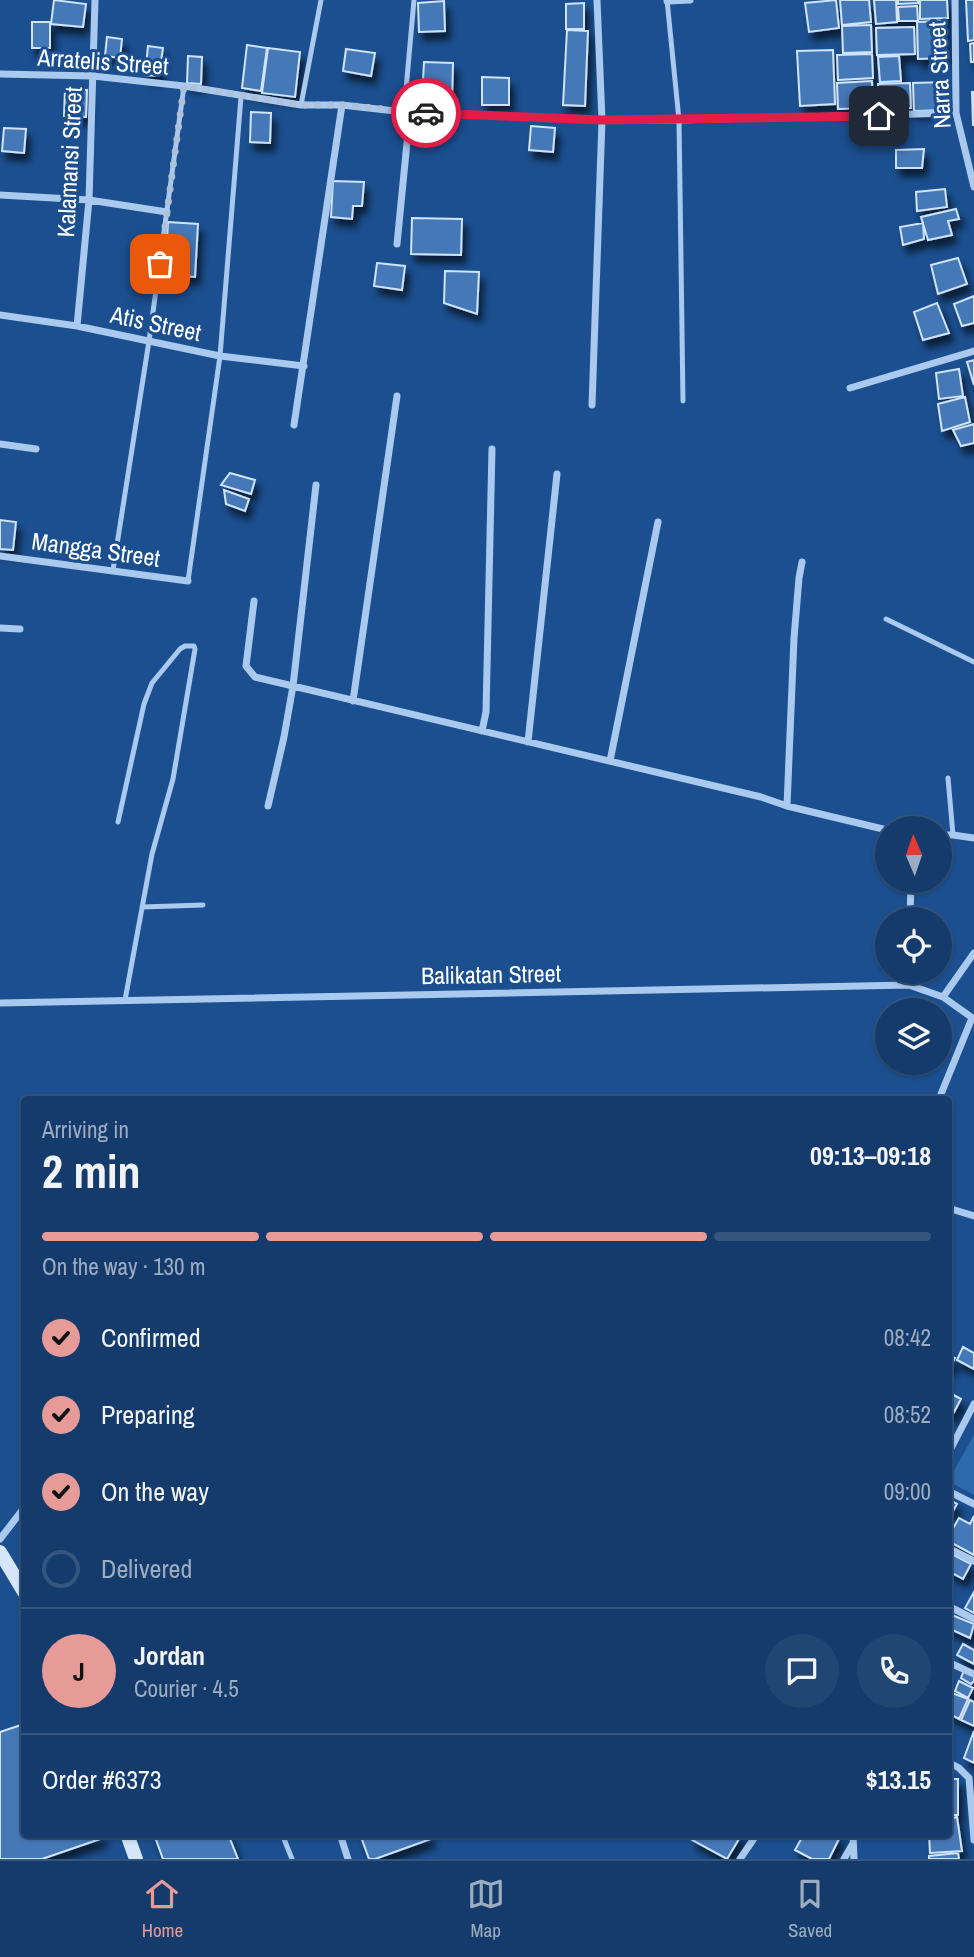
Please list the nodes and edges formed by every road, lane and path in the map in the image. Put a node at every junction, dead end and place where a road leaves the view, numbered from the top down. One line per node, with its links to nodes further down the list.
1 (96, 0): 9 (street, Kalamansi Street)
2 (321, 0): 12 (lane)
3 (414, 0): 14 (lane)
4 (597, 0): 16 (street)
5 (667, 0): 6 (street); 17 (lane)
6 (690, 0)
7 (954, 0): 15 (street, Narra Street)
8 (0, 74): 9 (street, Arratelis Street)
9 (93, 76): 10 (street, Arratelis Street); 20 (street, Kalamansi Street)
10 (184, 86): 11 (street, Arratelis Street); 21 (lane)
11 (241, 97): 12 (street, Arratelis Street); 27 (lane)
12 (301, 105): 13 (street, Arratelis Street)
13 (342, 105): 14 (street, Arratelis Street); 28 (street)
14 (407, 112): 16 (street, Arratelis Street); 22 (street)
15 (956, 113): 17 (street, Arratelis Street); 18 (street, Narra Street)
16 (602, 120): 17 (street, Arratelis Street); 32 (street)
17 (679, 120): 31 (lane)
18 (974, 187)
19 (0, 195): 20 (street)
20 (89, 200): 21 (street); 24 (street, Kalamansi Street)
21 (167, 212): 25 (lane)
22 (397, 244)
23 (0, 315): 24 (street, Atis Street)
24 (77, 326): 25 (street, Atis Street)
25 (149, 341): 27 (street, Atis Street); 42 (lane)
26 (974, 351): 29 (street)
27 (220, 356): 28 (street, Atis Street); 43 (lane)
28 (303, 366): 33 (street)
29 (850, 388)
30 (397, 396): 50 (street)
31 (683, 401)
32 (592, 405)
33 (294, 425)
34 (0, 444): 35 (street)
35 (36, 449)
36 (492, 449): 51 (street)
37 (557, 474): 52 (street)
38 (316, 485): 49 (street)
39 (657, 523): 53 (street)
40 (0, 556): 42 (street, Mangga Street)
41 (802, 562): 56 (street)
42 (113, 570): 43 (street, Mangga Street)
43 (188, 581)
44 (254, 601): 49 (street)
45 (886, 619): 48 (lane)
46 (0, 628): 47 (street)
47 (20, 629)
48 (974, 662)
49 (293, 687): 50 (street); 55 (street)
50 (353, 701): 51 (street)
51 (482, 731): 52 (street)
52 (528, 742): 53 (street)
53 (610, 761): 56 (street)
54 (948, 778): 59 (lane)
55 (268, 806)
56 (787, 806): 58 (street)
57 (118, 822): 62 (lane)
58 (875, 827)
59 (953, 835): 60 (street)
60 (974, 838)
61 (203, 905): 62 (lane)
62 (142, 907): 66 (lane)
63 (974, 953): 65 (street)
64 (909, 985): 65 (street, Balikatan Street); 66 (street, Balikatan Street)
65 (943, 997): 68 (street, Balikatan Street)
66 (125, 1000): 67 (street, Balikatan Street)
67 (0, 1003)
68 (973, 1019): 69 (street)
69 (940, 1096)
70 (952, 1209): 71 (street)
71 (974, 1216)
72 (974, 1404): 73 (street)
73 (952, 1446)
74 (952, 1493): 75 (street)
75 (974, 1504)
76 (21, 1512): 77 (street)
77 (0, 1539)
78 (952, 1550): 80 (street)
79 (0, 1552): 81 (street)
80 (974, 1561)
81 (21, 1587)
82 (952, 1608): 83 (street)
83 (974, 1619)
84 (952, 1664): 85 (street)
85 (974, 1674)
86 (952, 1764): 92 (street)
87 (128, 1838): 94 (street)
88 (284, 1838): 95 (lane)
89 (341, 1838): 96 (street)
90 (754, 1838): 97 (street)
91 (853, 1838): 93 (street)
92 (974, 1840)
93 (853, 1843): 98 (street); 99 (street)
94 (136, 1859)
95 (292, 1859)
96 (348, 1859)
97 (740, 1859)
98 (844, 1859)
99 (854, 1859)

